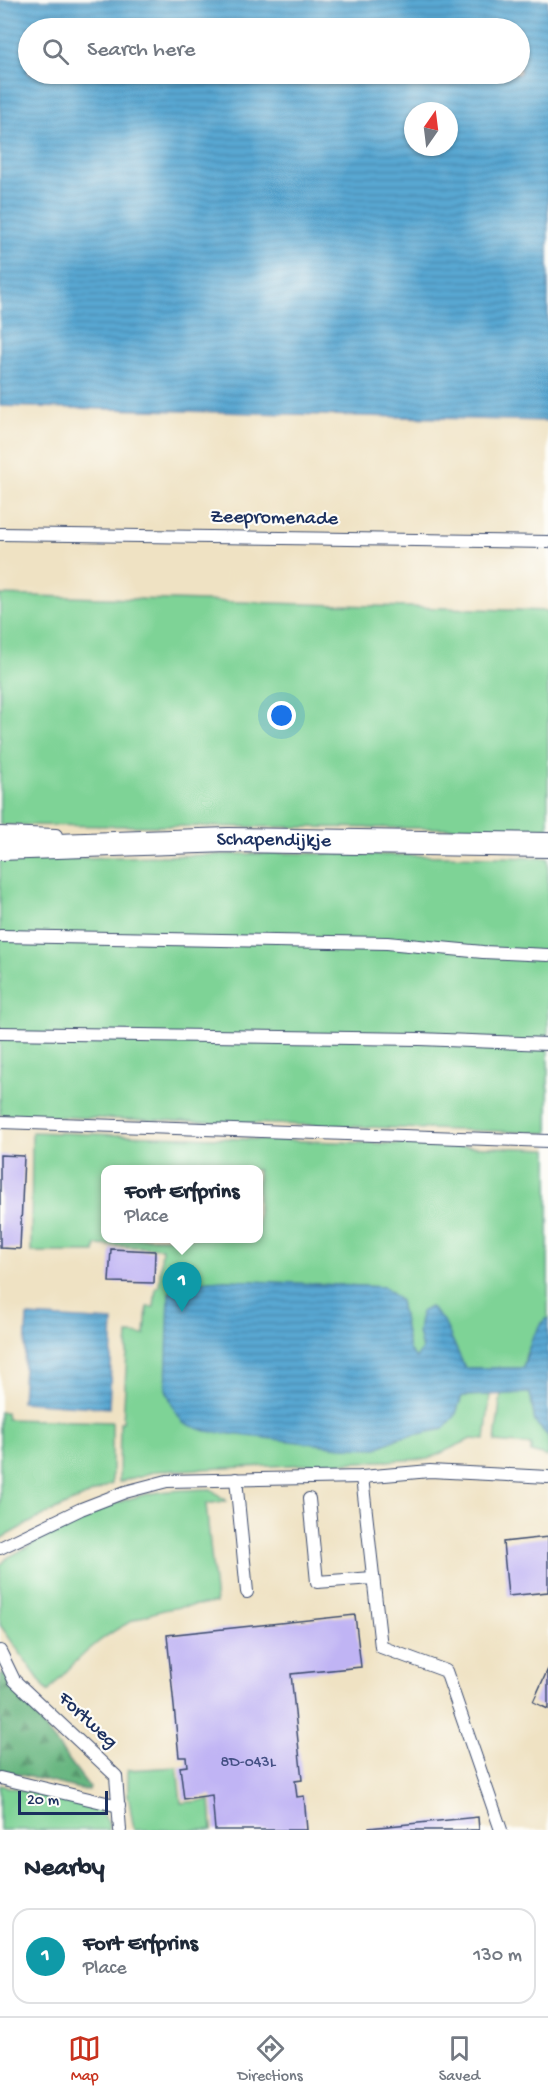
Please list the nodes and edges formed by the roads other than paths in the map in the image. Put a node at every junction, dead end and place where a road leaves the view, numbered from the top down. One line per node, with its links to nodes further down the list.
1 (0, 534): 2 (lane, Zeepromenade)
2 (548, 542)
3 (0, 833): 4 (lane)
4 (93, 845): 5 (street, Schapendijkje); 6 (street, Schapendijkje)
5 (548, 845)
6 (0, 848)
7 (0, 936): 8 (lane)
8 (548, 955)
9 (0, 1033): 10 (lane)
10 (548, 1044)
11 (0, 1122): 12 (lane)
12 (548, 1141)
13 (362, 1477): 14 (lane); 15 (lane); 18 (lane)
14 (548, 1477)
15 (236, 1479): 17 (lane); 19 (lane)
16 (309, 1499): 18 (lane)
17 (0, 1548)
18 (373, 1578): 24 (lane)
19 (247, 1592)
20 (0, 1651): 22 (lane, Fortweg)
21 (0, 1778): 22 (lane)
22 (119, 1806): 23 (lane, Fortweg)
23 (120, 1830)
24 (501, 1830)

